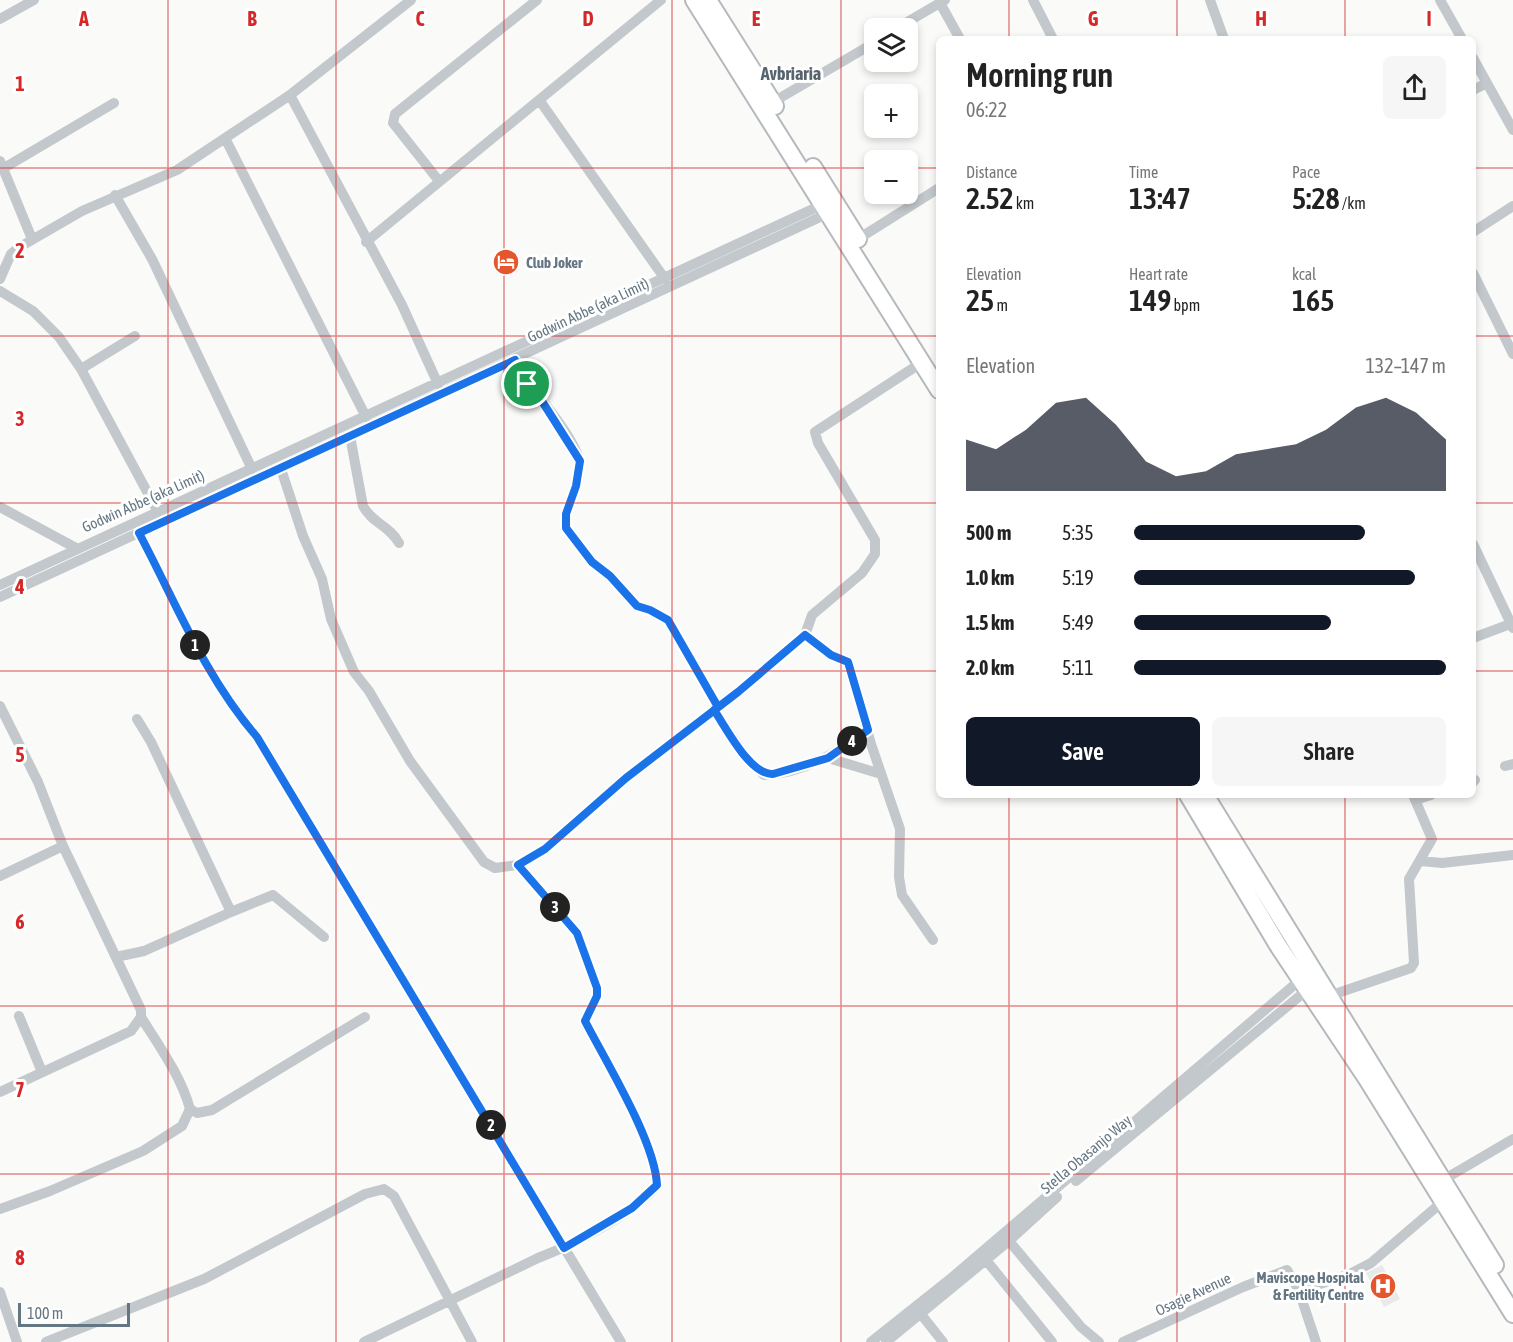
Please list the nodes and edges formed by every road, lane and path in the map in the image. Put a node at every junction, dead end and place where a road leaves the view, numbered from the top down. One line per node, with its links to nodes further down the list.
1 (34, 0): 12 (street)
2 (411, 0): 21 (street)
3 (537, 0): 28 (street)
4 (661, 0): 22 (street)
5 (694, 0): 31 (highway)
6 (708, 0): 23 (highway)
7 (1033, 0): 14 (street)
8 (1210, 0): 15 (street)
9 (1440, 0): 16 (street)
10 (942, 2): 11 (street); 13 (street)
11 (914, 18)
12 (0, 19)
13 (959, 36)
14 (1051, 36)
15 (1223, 36)
16 (1460, 36)
17 (864, 49): 23 (street)
18 (1476, 63): 19 (street)
19 (1487, 83): 20 (street); 25 (street)
20 (1476, 88)
21 (290, 95): 26 (street); 36 (street)
22 (540, 101): 28 (street); 38 (street)
23 (773, 102): 31 (highway)
24 (114, 104): 27 (street)
25 (1513, 130)
26 (225, 138): 30 (street); 49 (street)
27 (2, 164): 34 (street)
28 (439, 181): 36 (street)
29 (936, 190): 35 (street)
30 (115, 195): 34 (street); 52 (street)
31 (831, 206): 35 (highway); 38 (street, Godwin Abbe (aka Limit)); 43 (street, Godwin Abbe (aka Limit)); 44 (highway)
32 (1513, 206): 33 (street)
33 (1476, 230)
34 (32, 239): 37 (street)
35 (858, 239): 45 (highway)
36 (366, 242): 47 (street)
37 (0, 279)
38 (665, 279): 47 (street, Godwin Abbe (aka Limit))
39 (1476, 279): 42 (street)
40 (0, 291): 46 (street)
41 (135, 336): 46 (street)
42 (1513, 354)
43 (515, 360): 50 (street, Godwin Abbe (aka Limit)); 66 (street)
44 (921, 363): 48 (highway); 63 (street)
45 (936, 368)
46 (81, 369): 54 (street)
47 (438, 384): 49 (street, Godwin Abbe (aka Limit))
48 (936, 386)
49 (366, 417): 52 (street, Godwin Abbe (aka Limit))
50 (350, 436): 51 (street, Godwin Abbe (aka Limit)); 56 (street)
51 (281, 468): 55 (street, Godwin Abbe (aka Limit)); 78 (street)
52 (252, 469): 54 (street, Godwin Abbe (aka Limit))
53 (0, 507): 57 (street)
54 (158, 512): 57 (street, Godwin Abbe (aka Limit))
55 (139, 533): 59 (street, Godwin Abbe (aka Limit)); 97 (street)
56 (399, 543)
57 (76, 548): 59 (street, Godwin Abbe (aka Limit))
58 (1476, 550): 62 (street)
59 (60, 563): 60 (street, Godwin Abbe (aka Limit)); 61 (street, Godwin Abbe (aka Limit))
60 (0, 585)
61 (0, 597)
62 (1512, 625): 64 (street)
63 (805, 635): 66 (street); 69 (street)
64 (1476, 637)
65 (0, 706): 68 (street)
66 (716, 709): 70 (street); 78 (street)
67 (137, 719): 80 (street)
68 (4, 721): 75 (street)
69 (868, 730): 70 (street); 71 (street)
70 (828, 758): 71 (street)
71 (881, 774): 82 (street)
72 (1190, 798): 84 (highway)
73 (1207, 798): 85 (highway)
74 (1414, 798): 77 (street)
75 (63, 846): 79 (street); 83 (street)
76 (1513, 855): 77 (street)
77 (1422, 861): 85 (street)
78 (518, 865): 97 (street)
79 (0, 876)
80 (231, 912): 81 (street); 83 (street)
81 (324, 937)
82 (933, 940)
83 (116, 957): 87 (street)
84 (1303, 985): 94 (highway); 96 (street, Stella Obasanjo Way); 110 (street)
85 (1329, 996): 93 (highway)
86 (19, 1016): 89 (street)
87 (141, 1017): 89 (street); 91 (street)
88 (365, 1017): 91 (street)
89 (42, 1072): 90 (street)
90 (0, 1092)
91 (190, 1109): 95 (street)
92 (1513, 1139): 93 (street)
93 (1443, 1180): 101 (highway)
94 (1442, 1203): 99 (street); 104 (highway)
95 (0, 1209)
96 (1009, 1241): 98 (street, Stella Obasanjo Way); 114 (street)
97 (564, 1248): 102 (street); 109 (street)
98 (986, 1260): 103 (street, Stella Obasanjo Way); 113 (street)
99 (1299, 1291): 115 (street, Osagie Avenue); 116 (street)
100 (0, 1292): 105 (street)
101 (1513, 1293)
102 (448, 1300): 106 (street); 107 (street); 108 (street)
103 (920, 1313): 111 (street, Stella Obasanjo Way); 112 (street)
104 (1513, 1314)
105 (17, 1342)
106 (46, 1342)
107 (364, 1342)
108 (472, 1342)
109 (621, 1342)
110 (871, 1342)
111 (886, 1342)
112 (943, 1342)
113 (1052, 1342)
114 (1099, 1342)
115 (1123, 1342)
116 (1316, 1342)

